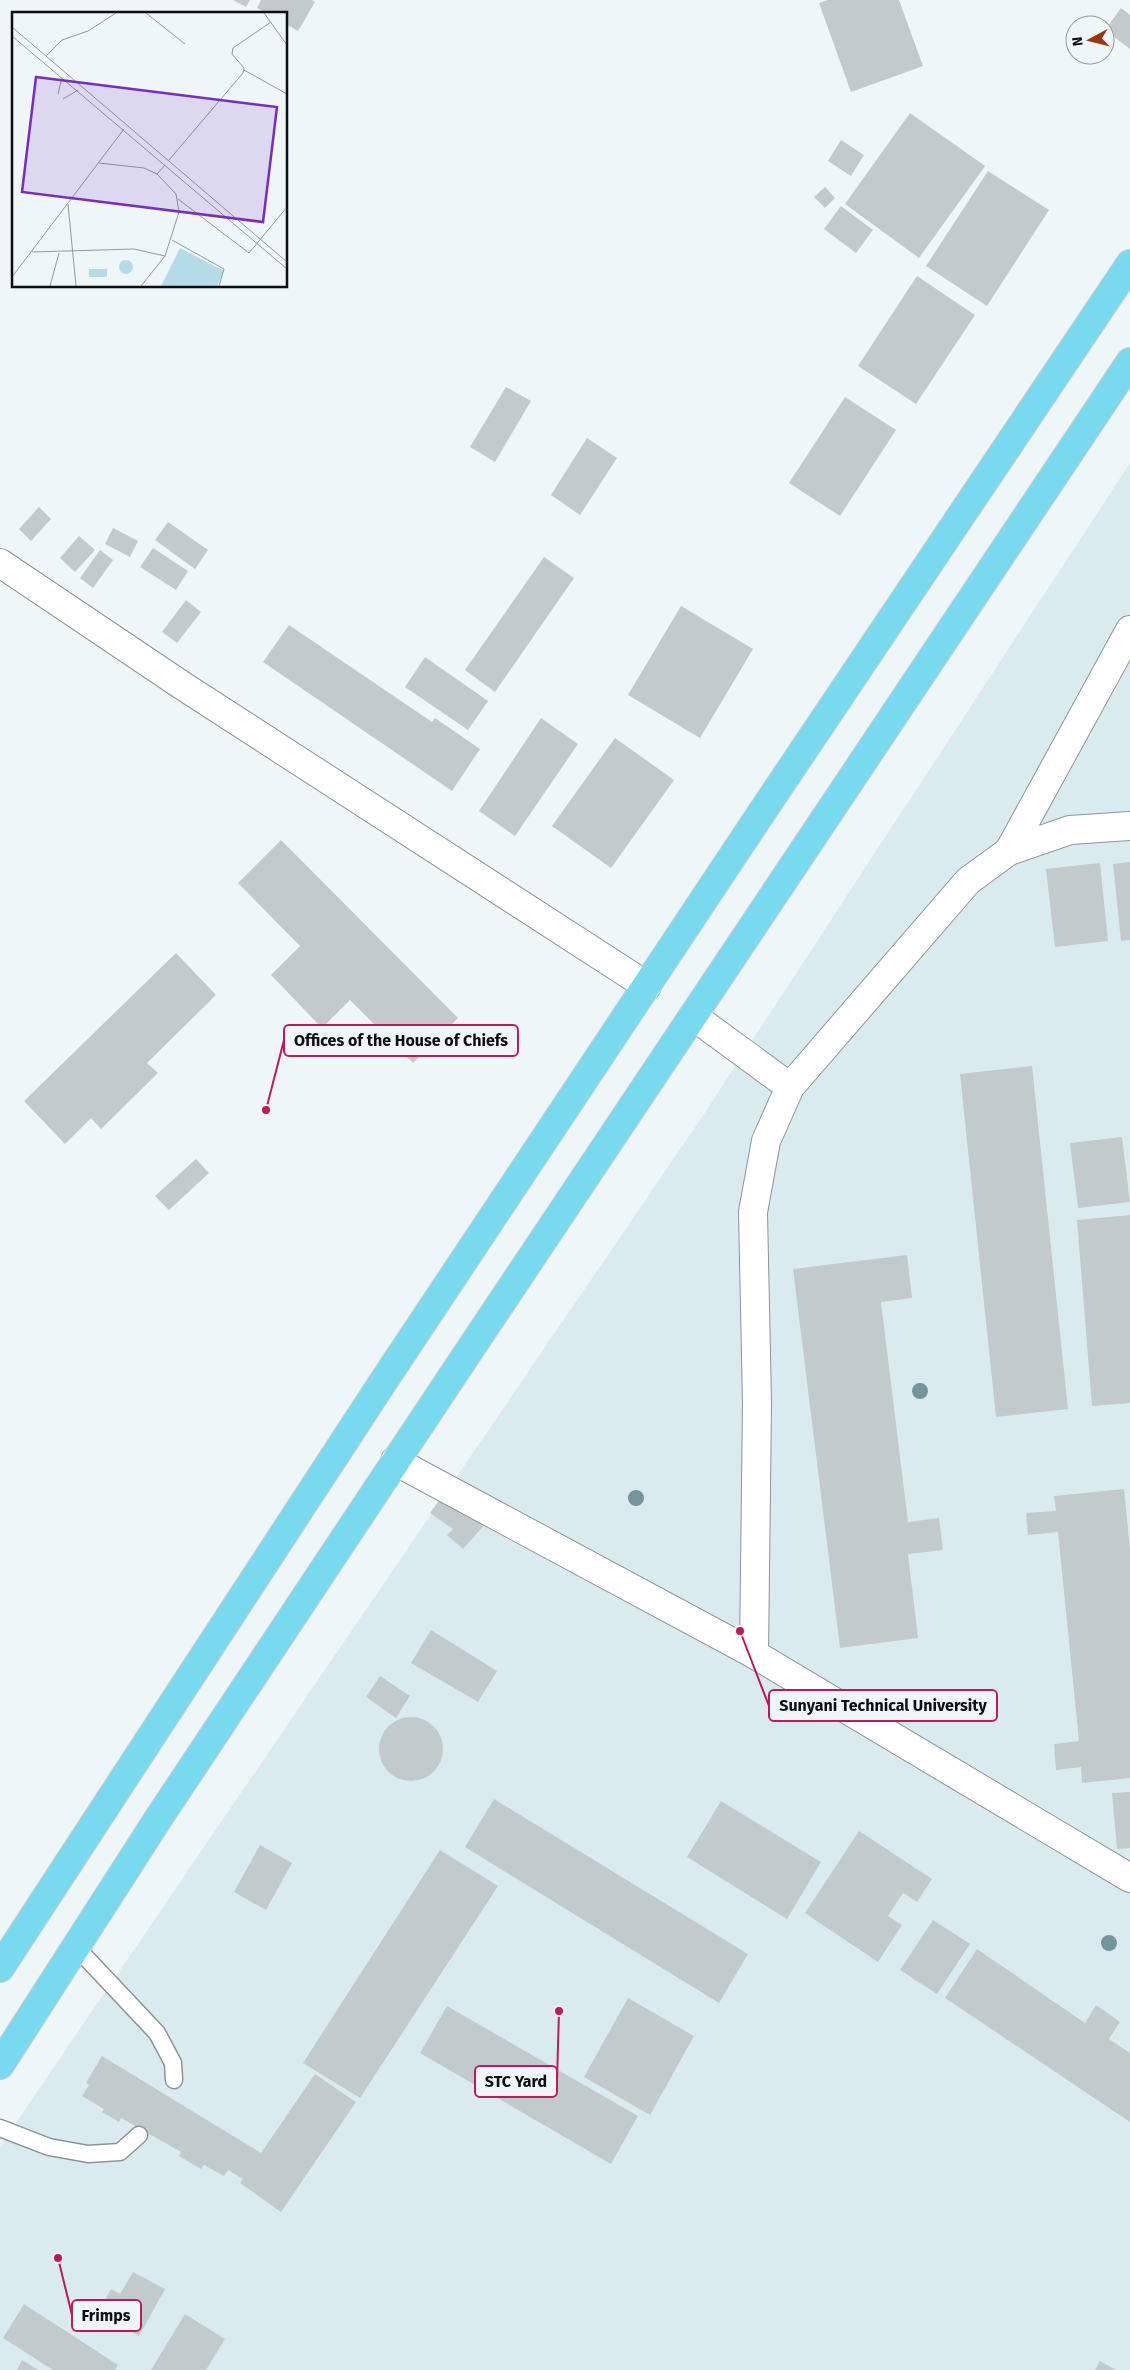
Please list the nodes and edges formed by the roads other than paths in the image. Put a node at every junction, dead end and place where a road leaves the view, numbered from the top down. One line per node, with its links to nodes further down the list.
1 (1130, 264): 7 (main road)
2 (1130, 362): 8 (main road)
3 (0, 563): 7 (street)
4 (1130, 630): 6 (street)
5 (1130, 826): 6 (street)
6 (1009, 851): 9 (street)
7 (647, 986): 14 (main road)
8 (693, 1016): 9 (street); 10 (main road)
9 (790, 1087): 11 (street)
10 (395, 1461): 11 (street); 13 (main road)
11 (754, 1654): 12 (street)
12 (1130, 1878)
13 (76, 1947): 15 (main road); 16 (lane)
14 (0, 1968)
15 (0, 2065)
16 (174, 2080)
17 (0, 2128): 18 (lane)
18 (139, 2135)

